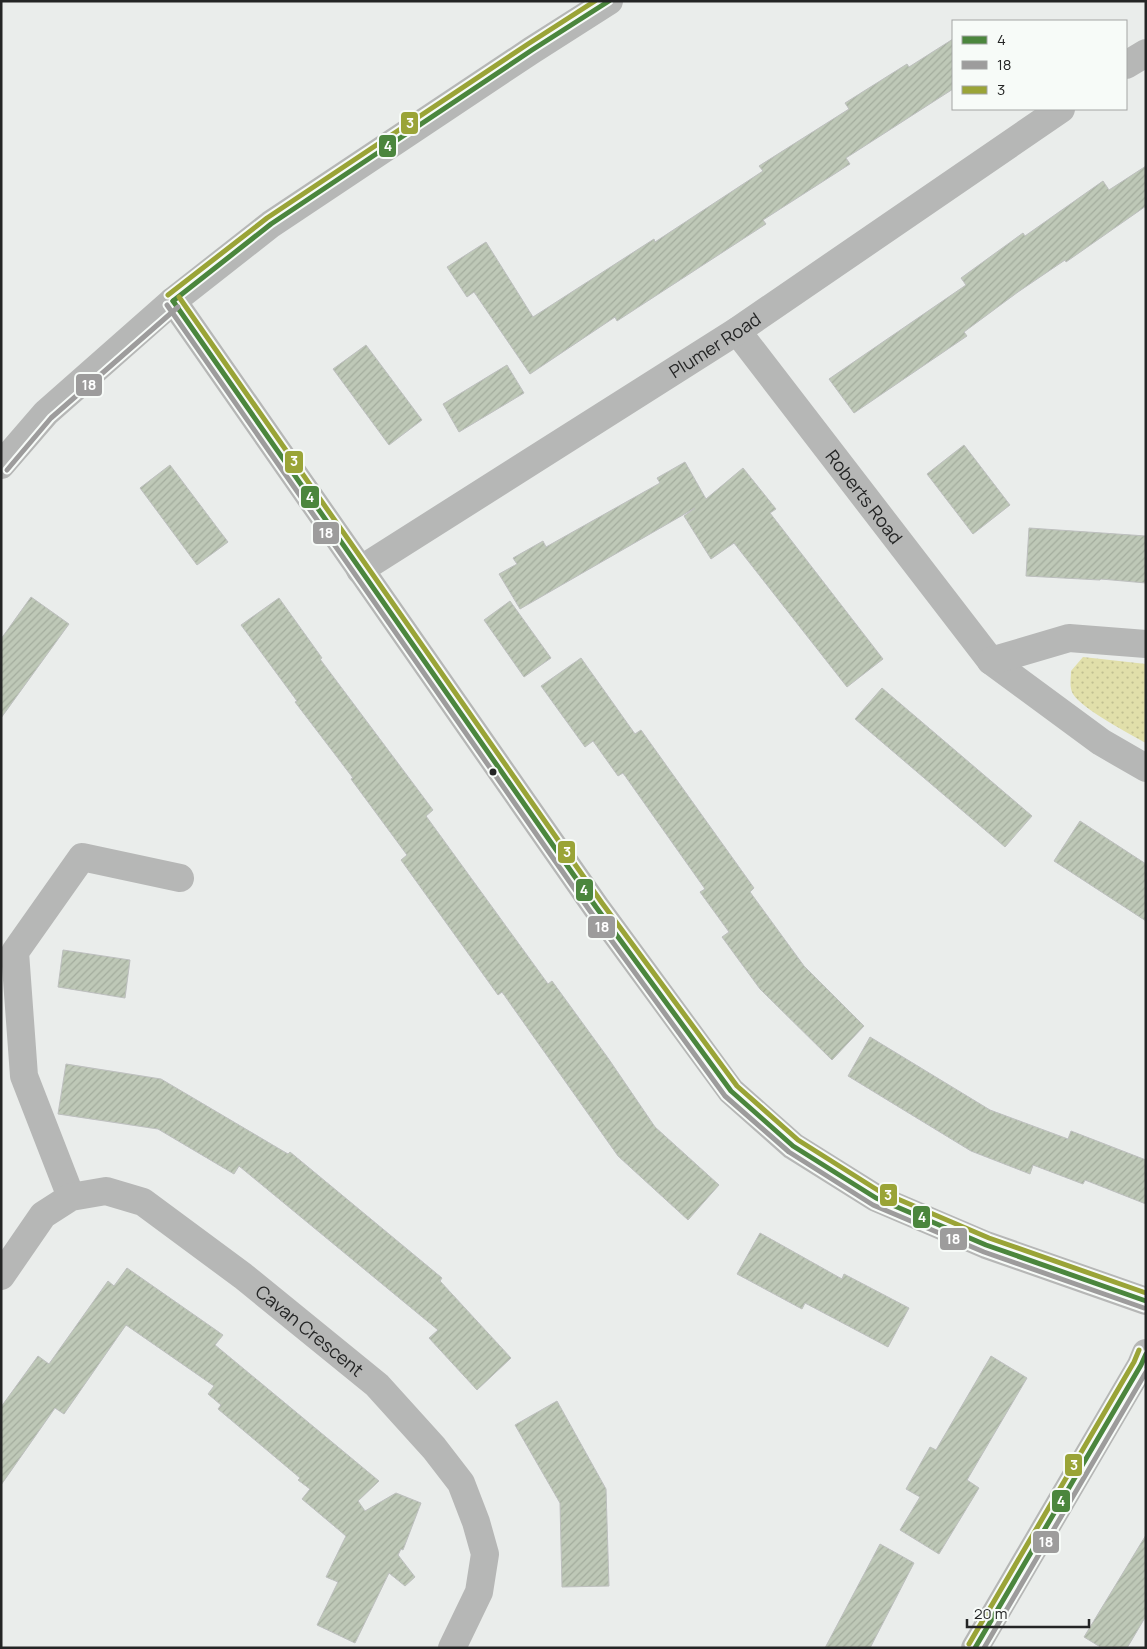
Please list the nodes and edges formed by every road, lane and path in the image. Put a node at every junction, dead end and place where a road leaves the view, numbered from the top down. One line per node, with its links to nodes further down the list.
1 (608, 1): 5 (street)
2 (1146, 53): 3 (street)
3 (1127, 64)
4 (1060, 110): 6 (street, Plumer Road)
5 (172, 301): 7 (street); 8 (street)
6 (737, 331): 8 (street, Plumer Road); 10 (street, Roberts Road)
7 (1, 465)
8 (360, 570): 15 (street)
9 (1146, 644): 10 (street)
10 (992, 661): 11 (street, Roberts Road)
11 (1146, 768)
12 (180, 878): 13 (street)
13 (71, 1197): 14 (street, Cavan Crescent); 17 (street, Cavan Crescent)
14 (1, 1276)
15 (1146, 1301)
16 (1146, 1353): 18 (street)
17 (452, 1648)
18 (975, 1648)

